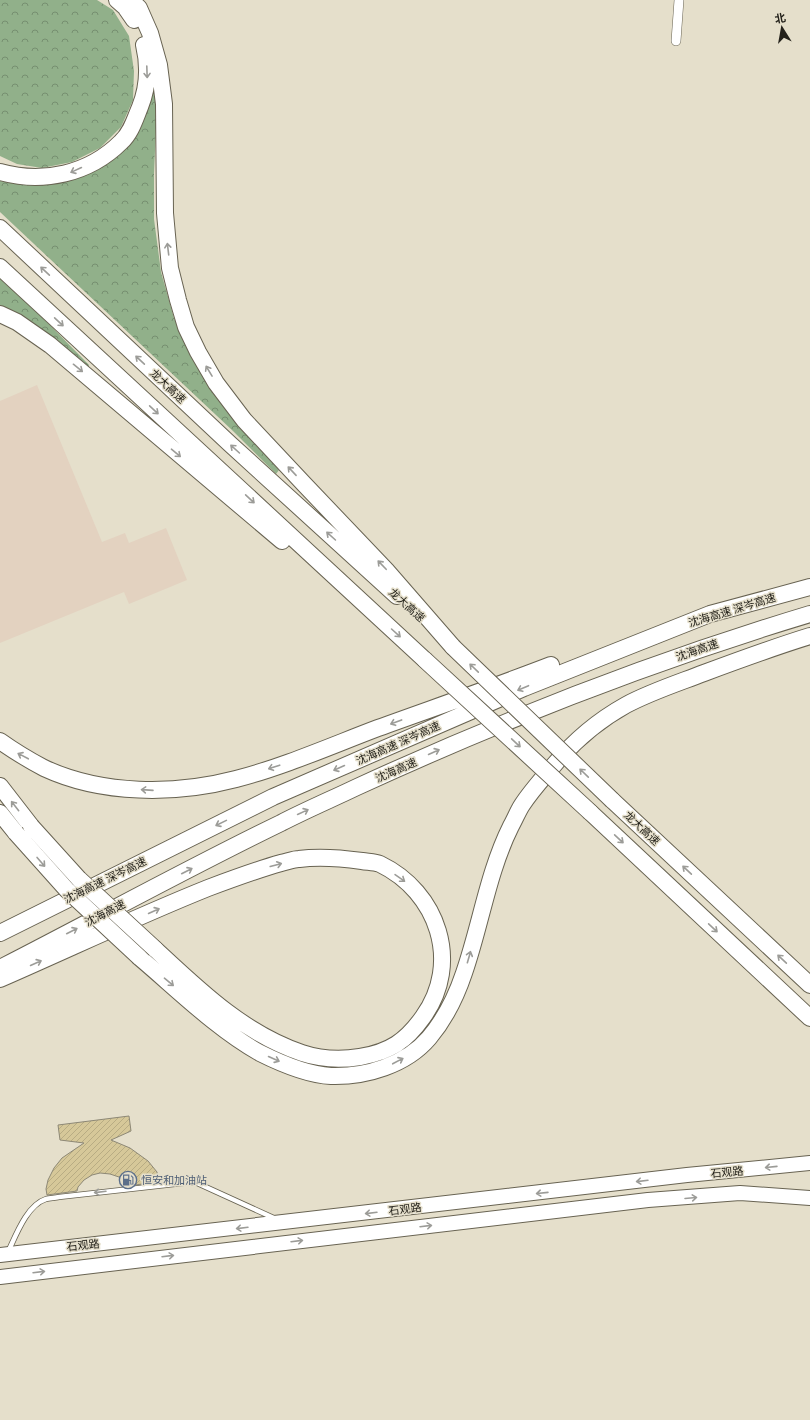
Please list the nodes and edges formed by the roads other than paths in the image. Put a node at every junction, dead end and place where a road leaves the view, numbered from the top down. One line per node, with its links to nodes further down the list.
1 (117, 0): 5 (highway, one-way to 5)
2 (131, 0): 14 (highway, one-way to 2)
3 (679, 0): 4 (street)
4 (676, 41)
5 (4, 171)
6 (0, 228): 14 (highway, 龙大高速, one-way to 6)
7 (0, 266): 10 (highway, one-way to 10)
8 (0, 314): 10 (highway, one-way to 10)
9 (810, 587): 11 (highway, 沈海高速 深岑高速)
10 (367, 607): 23 (highway, one-way to 23, bridge)
11 (710, 614): 15 (highway, one-way to 15); 19 (highway, 沈海高速 深岑高速, one-way to 19)
12 (810, 614): 20 (highway, 沈海高速, one-way to 12)
13 (810, 636): 18 (highway, one-way to 13, bridge)
14 (453, 647): 22 (highway, 龙大高速, one-way to 14, bridge)
15 (0, 742)
16 (0, 786): 18 (highway, one-way to 16)
17 (0, 813): 18 (highway)
18 (23, 829): 21 (highway, one-way to 18, bridge)
19 (0, 933)
20 (0, 968)
21 (0, 979)
22 (810, 985)
23 (810, 1018)
24 (810, 1163): 26 (main road, 石观路, one-way to 26)
25 (810, 1198): 29 (main road, 石观路, one-way to 25)
26 (284, 1223): 27 (main road, 石观路, one-way to 27); 28 (lane, one-way to 28)
27 (127, 1240): 28 (main road, 石观路); 29 (main road)
28 (3, 1254)
29 (130, 1261): 30 (main road, 石观路, one-way to 29)
30 (0, 1277)

